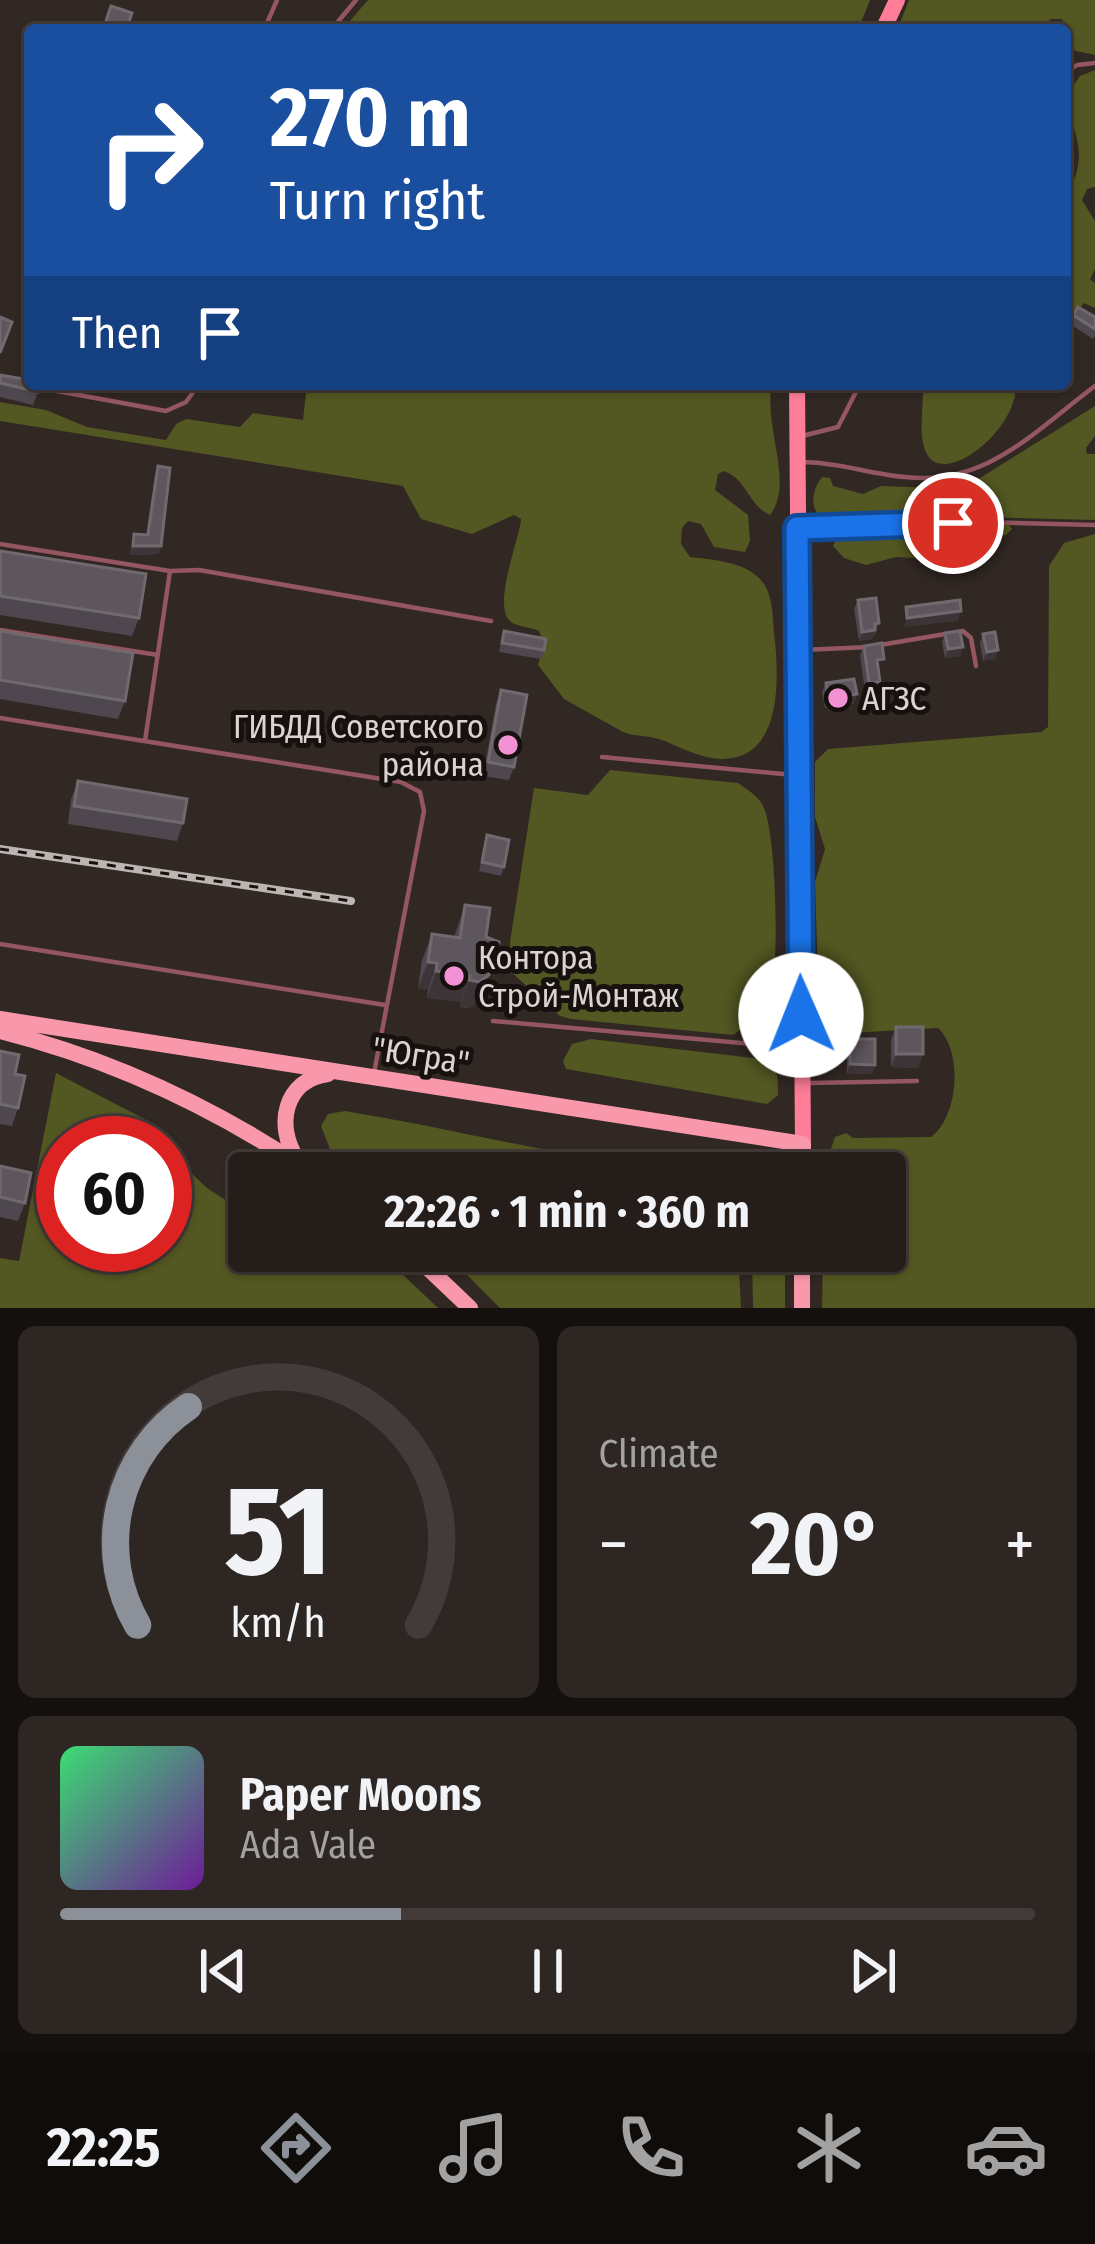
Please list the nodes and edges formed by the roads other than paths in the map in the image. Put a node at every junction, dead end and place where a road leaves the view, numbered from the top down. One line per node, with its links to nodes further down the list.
1 (356, 0): 2 (lane)
2 (336, 24)
3 (1095, 386): 9 (lane)
4 (48, 390): 5 (lane)
5 (195, 390)
6 (797, 390): 8 (main road)
7 (857, 390): 8 (lane)
8 (796, 436): 9 (main road)
9 (796, 462): 11 (main road)
10 (1095, 525): 11 (lane)
11 (797, 528): 16 (main road)
12 (0, 544): 13 (lane)
13 (170, 571): 14 (lane); 17 (lane)
14 (491, 621)
15 (0, 630): 17 (lane)
16 (797, 650): 18 (lane); 22 (main road)
17 (158, 655): 20 (lane)
18 (976, 666)
19 (0, 718): 20 (lane)
20 (145, 741): 24 (lane)
21 (602, 757): 22 (lane)
22 (797, 776): 28 (main road)
23 (0, 944): 24 (lane)
24 (386, 1005): 30 (lane)
25 (0, 1019): 29 (highway, "Югра")
26 (493, 1021): 28 (lane)
27 (0, 1031): 34 (highway)
28 (802, 1048): 32 (main road)
29 (347, 1074): 30 (highway, "Югра"); 35 (highway)
30 (374, 1078): 33 (highway, "Югра")
31 (917, 1081): 32 (lane)
32 (802, 1083): 33 (main road)
33 (803, 1144): 36 (highway)
34 (279, 1152)
35 (293, 1152)
36 (803, 1152)
37 (432, 1272): 39 (highway)
38 (802, 1272): 40 (highway)
39 (470, 1308)
40 (802, 1308)

